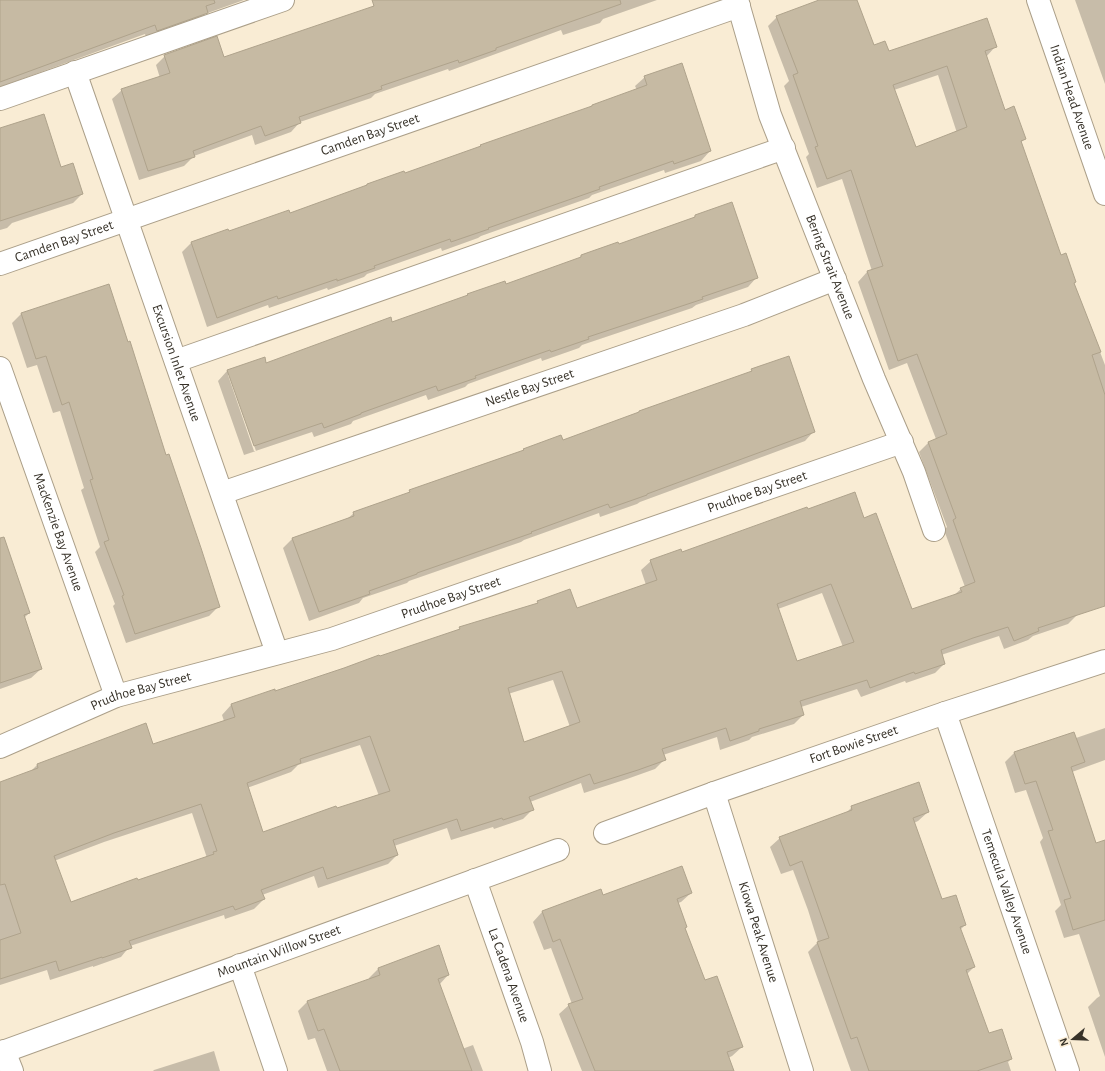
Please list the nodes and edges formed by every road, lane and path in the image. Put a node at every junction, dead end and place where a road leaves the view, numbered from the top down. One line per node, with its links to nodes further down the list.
1 (283, 0): 4 (street)
2 (1038, 0): 7 (street, Indian Head Avenue)
3 (738, 3): 6 (street, Bering Strait Avenue); 9 (street, Camden Bay Street)
4 (75, 72): 5 (street); 9 (street, Excursion Inlet Avenue)
5 (0, 99)
6 (784, 148): 11 (street, Bering Strait Avenue); 12 (street)
7 (1100, 166): 8 (street, Indian Head Avenue)
8 (1105, 194)
9 (126, 220): 10 (street, Camden Bay Street); 12 (street, Excursion Inlet Avenue)
10 (0, 264)
11 (835, 279): 14 (street, Bering Strait Avenue); 15 (street, Nestle Bay Street)
12 (176, 361): 15 (street, Excursion Inlet Avenue)
13 (0, 368): 19 (street, MacKenzie Bay Avenue)
14 (902, 442): 16 (street, Bering Strait Avenue); 17 (street, Prudhoe Bay Street)
15 (222, 494): 17 (street, Excursion Inlet Avenue)
16 (934, 530)
17 (277, 654): 19 (street, Prudhoe Bay Street)
18 (1105, 661): 20 (street, Fort Bowie Street)
19 (116, 696): 21 (street, Prudhoe Bay Street)
20 (945, 713): 22 (street, Fort Bowie Street); 31 (street, Temecula Valley Avenue)
21 (0, 747)
22 (714, 793): 23 (street, Fort Bowie Street); 30 (street, Kiowa Peak Avenue)
23 (605, 833)
24 (558, 850): 25 (street, Mountain Willow Street)
25 (475, 880): 26 (street, Mountain Willow Street); 29 (street, La Cadena Avenue)
26 (240, 966): 27 (street, Mountain Willow Street); 28 (street)
27 (5, 1058)
28 (276, 1071)
29 (540, 1071)
30 (802, 1071)
31 (1068, 1071)

